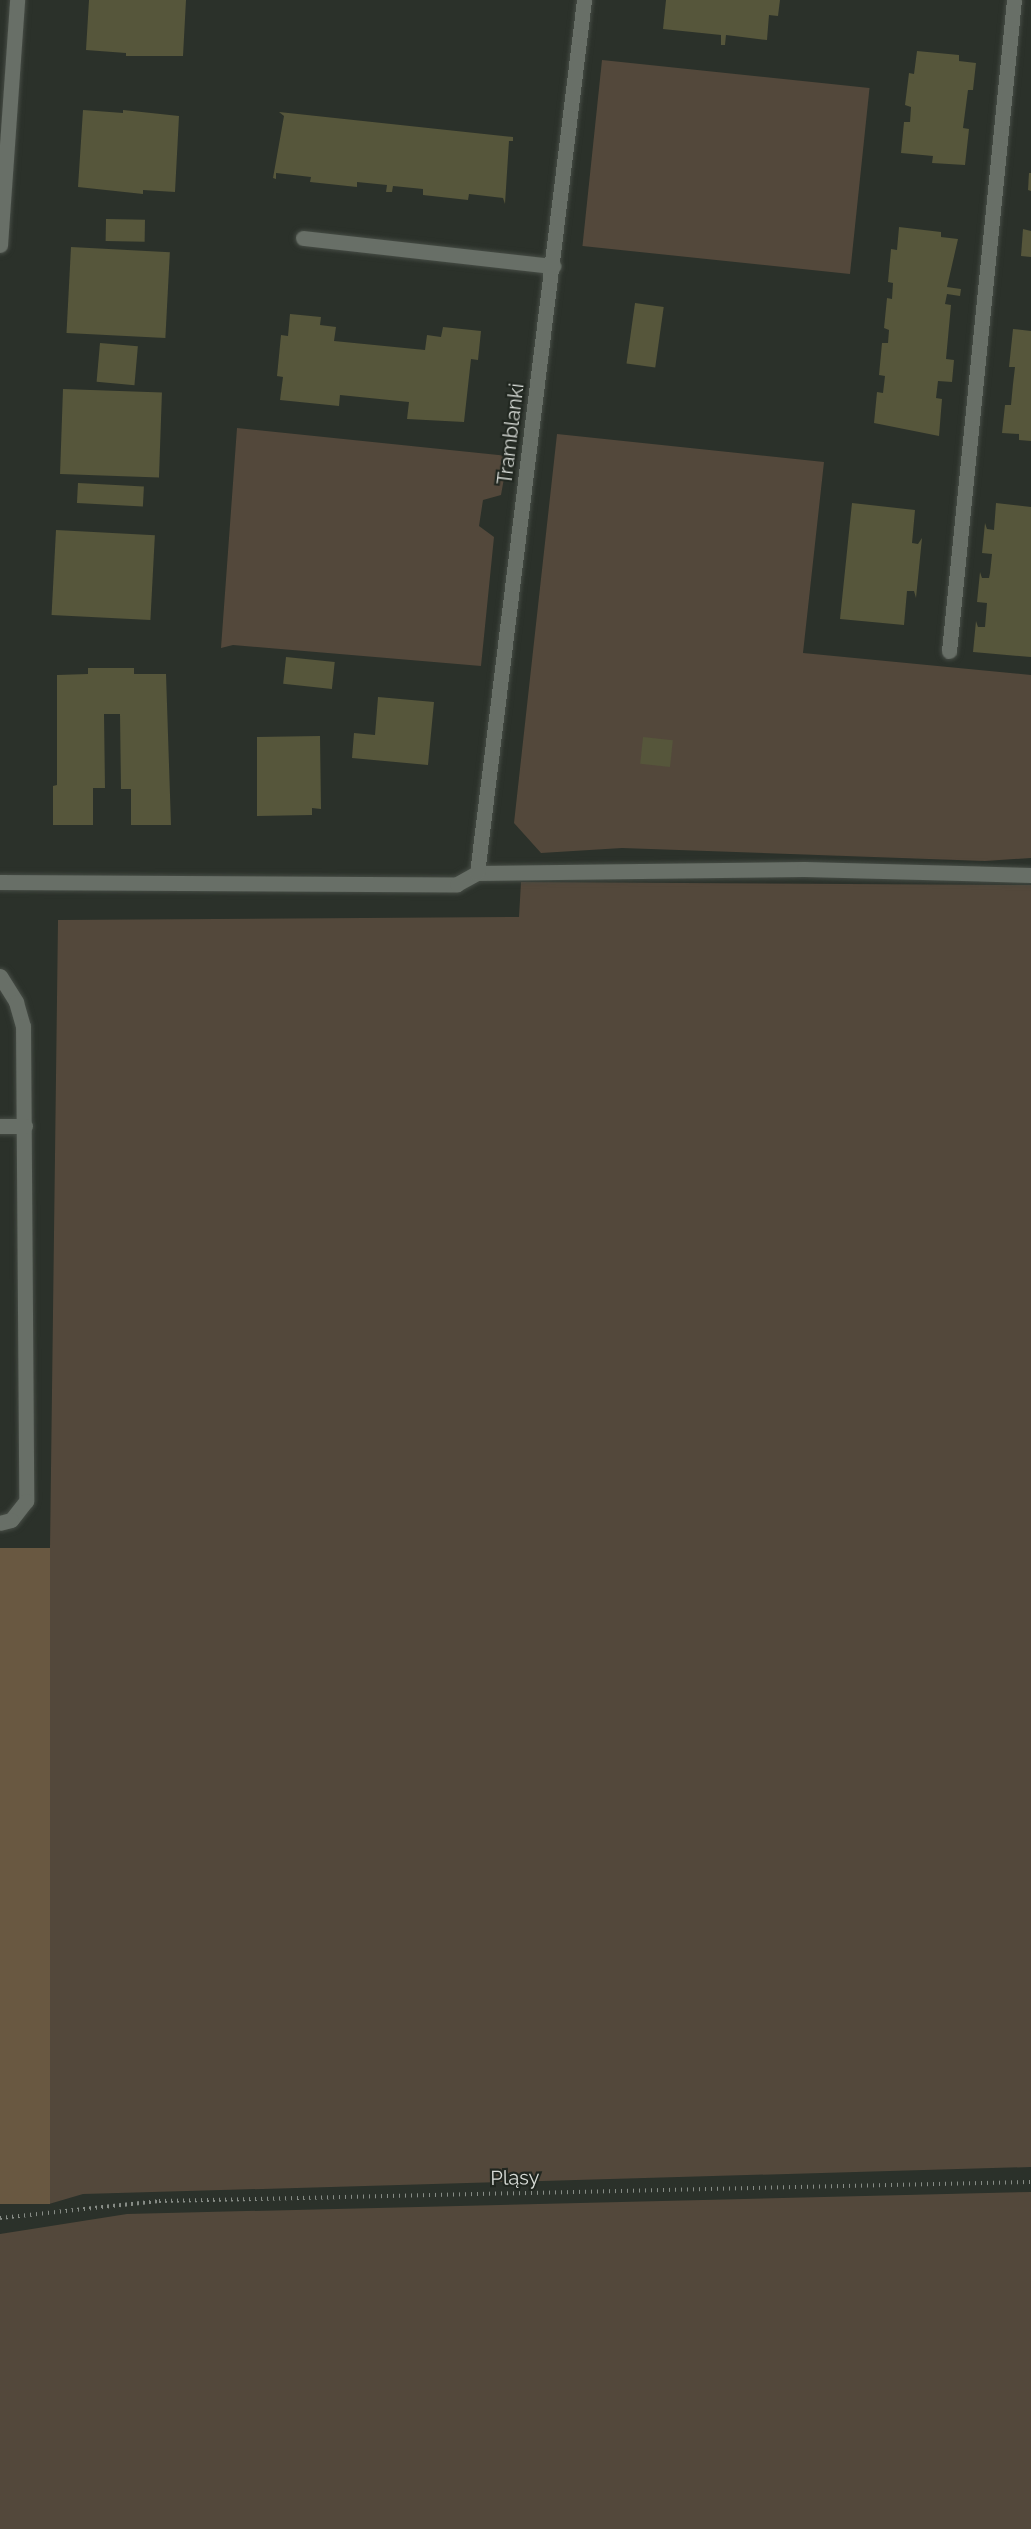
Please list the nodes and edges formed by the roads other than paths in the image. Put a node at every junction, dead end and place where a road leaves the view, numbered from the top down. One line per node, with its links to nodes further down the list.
1 (17, 0): 5 (street)
2 (584, 0): 6 (street, Tramblanki)
3 (1014, 0): 7 (street)
4 (303, 238): 6 (street)
5 (0, 245)
6 (553, 266): 8 (street, Tramblanki)
7 (949, 651)
8 (477, 873): 9 (street); 10 (street)
9 (1031, 875)
10 (0, 882)
11 (0, 976): 13 (street)
12 (0, 1126): 13 (street)
13 (25, 1126): 14 (street)
14 (0, 1523)

